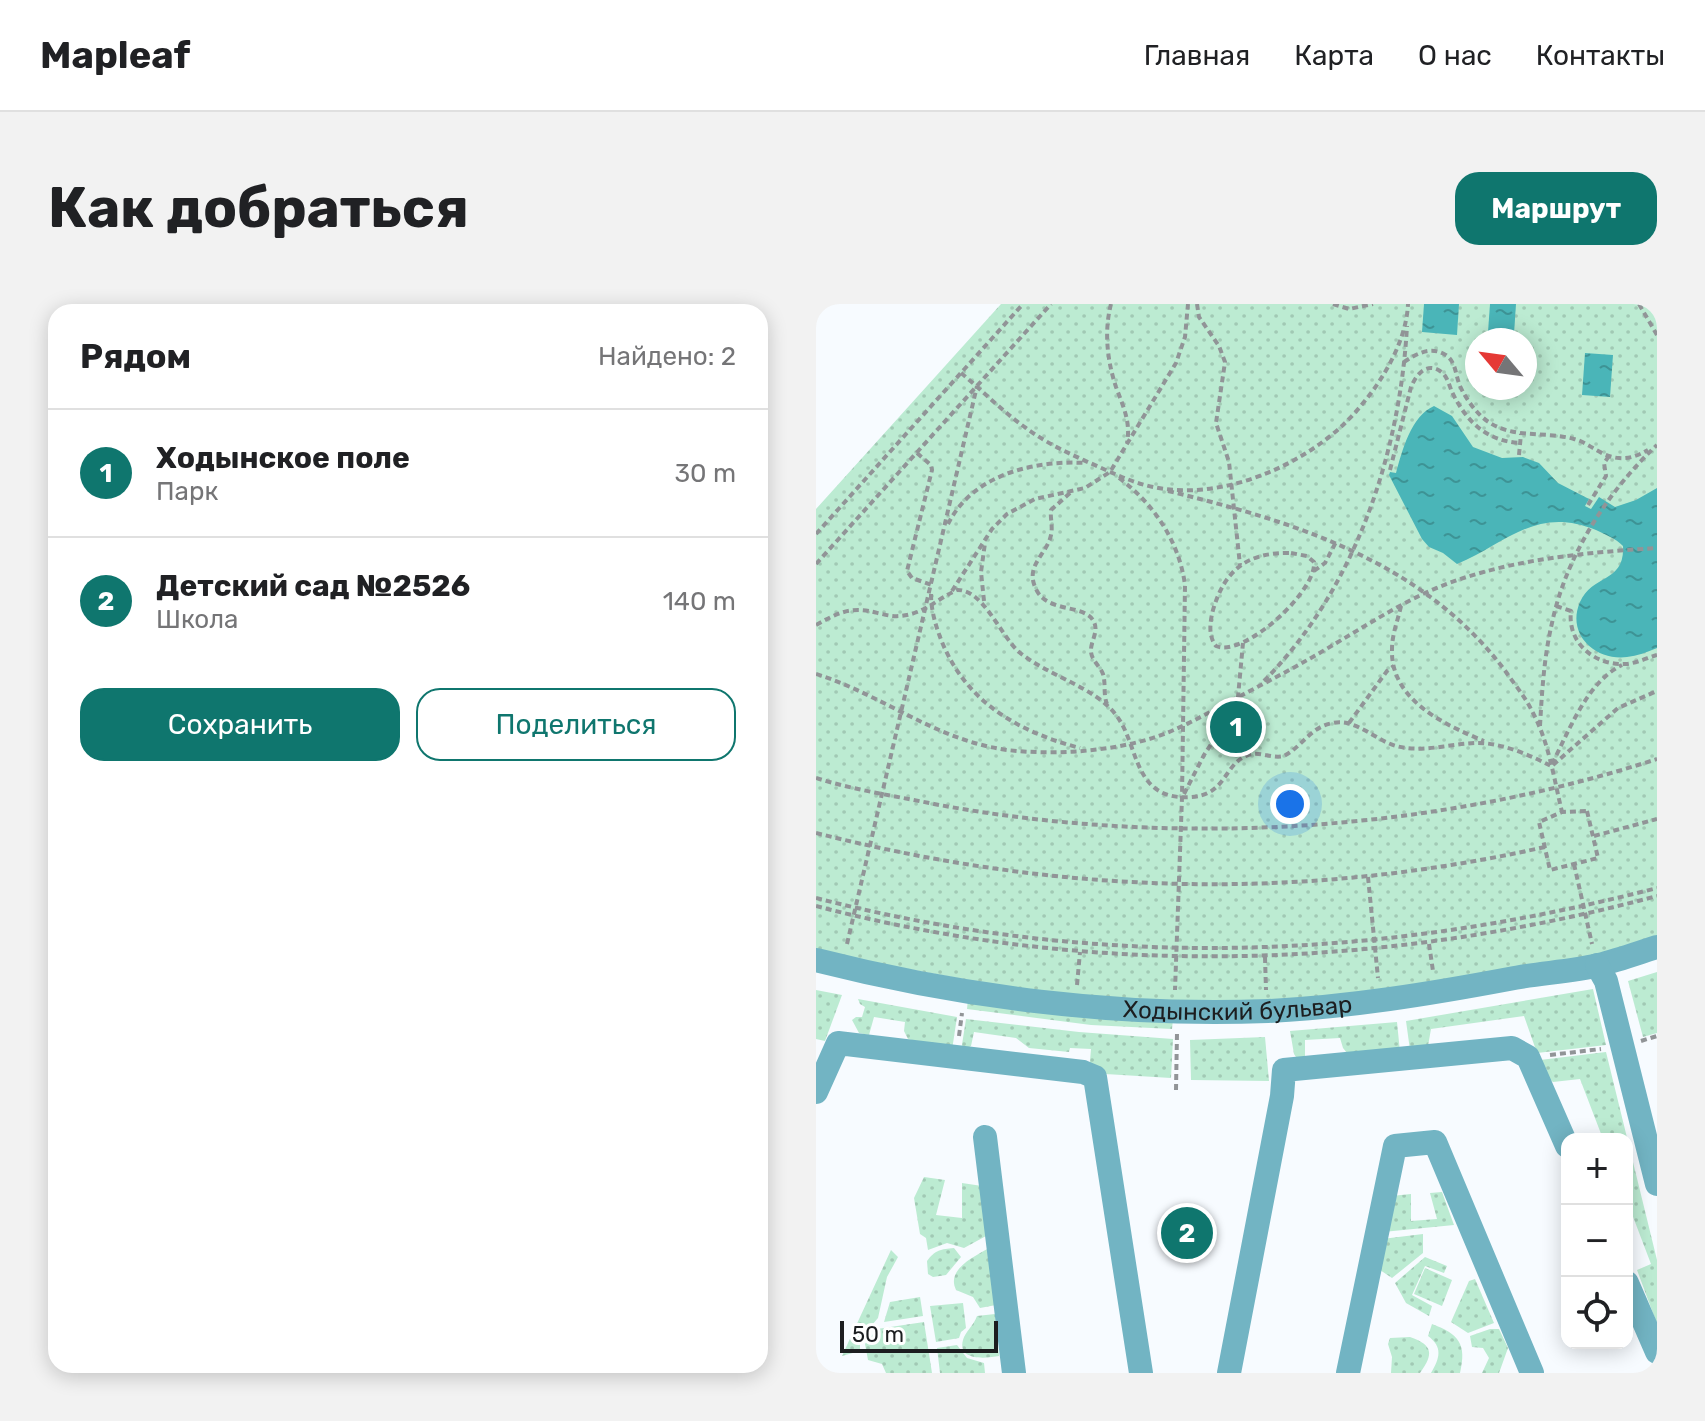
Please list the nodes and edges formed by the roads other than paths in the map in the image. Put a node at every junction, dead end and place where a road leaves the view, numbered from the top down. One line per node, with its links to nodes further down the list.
1 (1657, 947): 3 (street, Ходынский бульвар)
2 (816, 960): 3 (street, Ходынский бульвар)
3 (1597, 965): 7 (street)
4 (816, 1092): 11 (street)
5 (1561, 1133): 12 (street)
6 (985, 1137): 10 (street)
7 (1657, 1184)
8 (1633, 1297): 9 (street)
9 (1657, 1352)
10 (1014, 1373)
11 (1141, 1373)
12 (1229, 1373)
13 (1348, 1373): 14 (street)
14 (1532, 1373)

